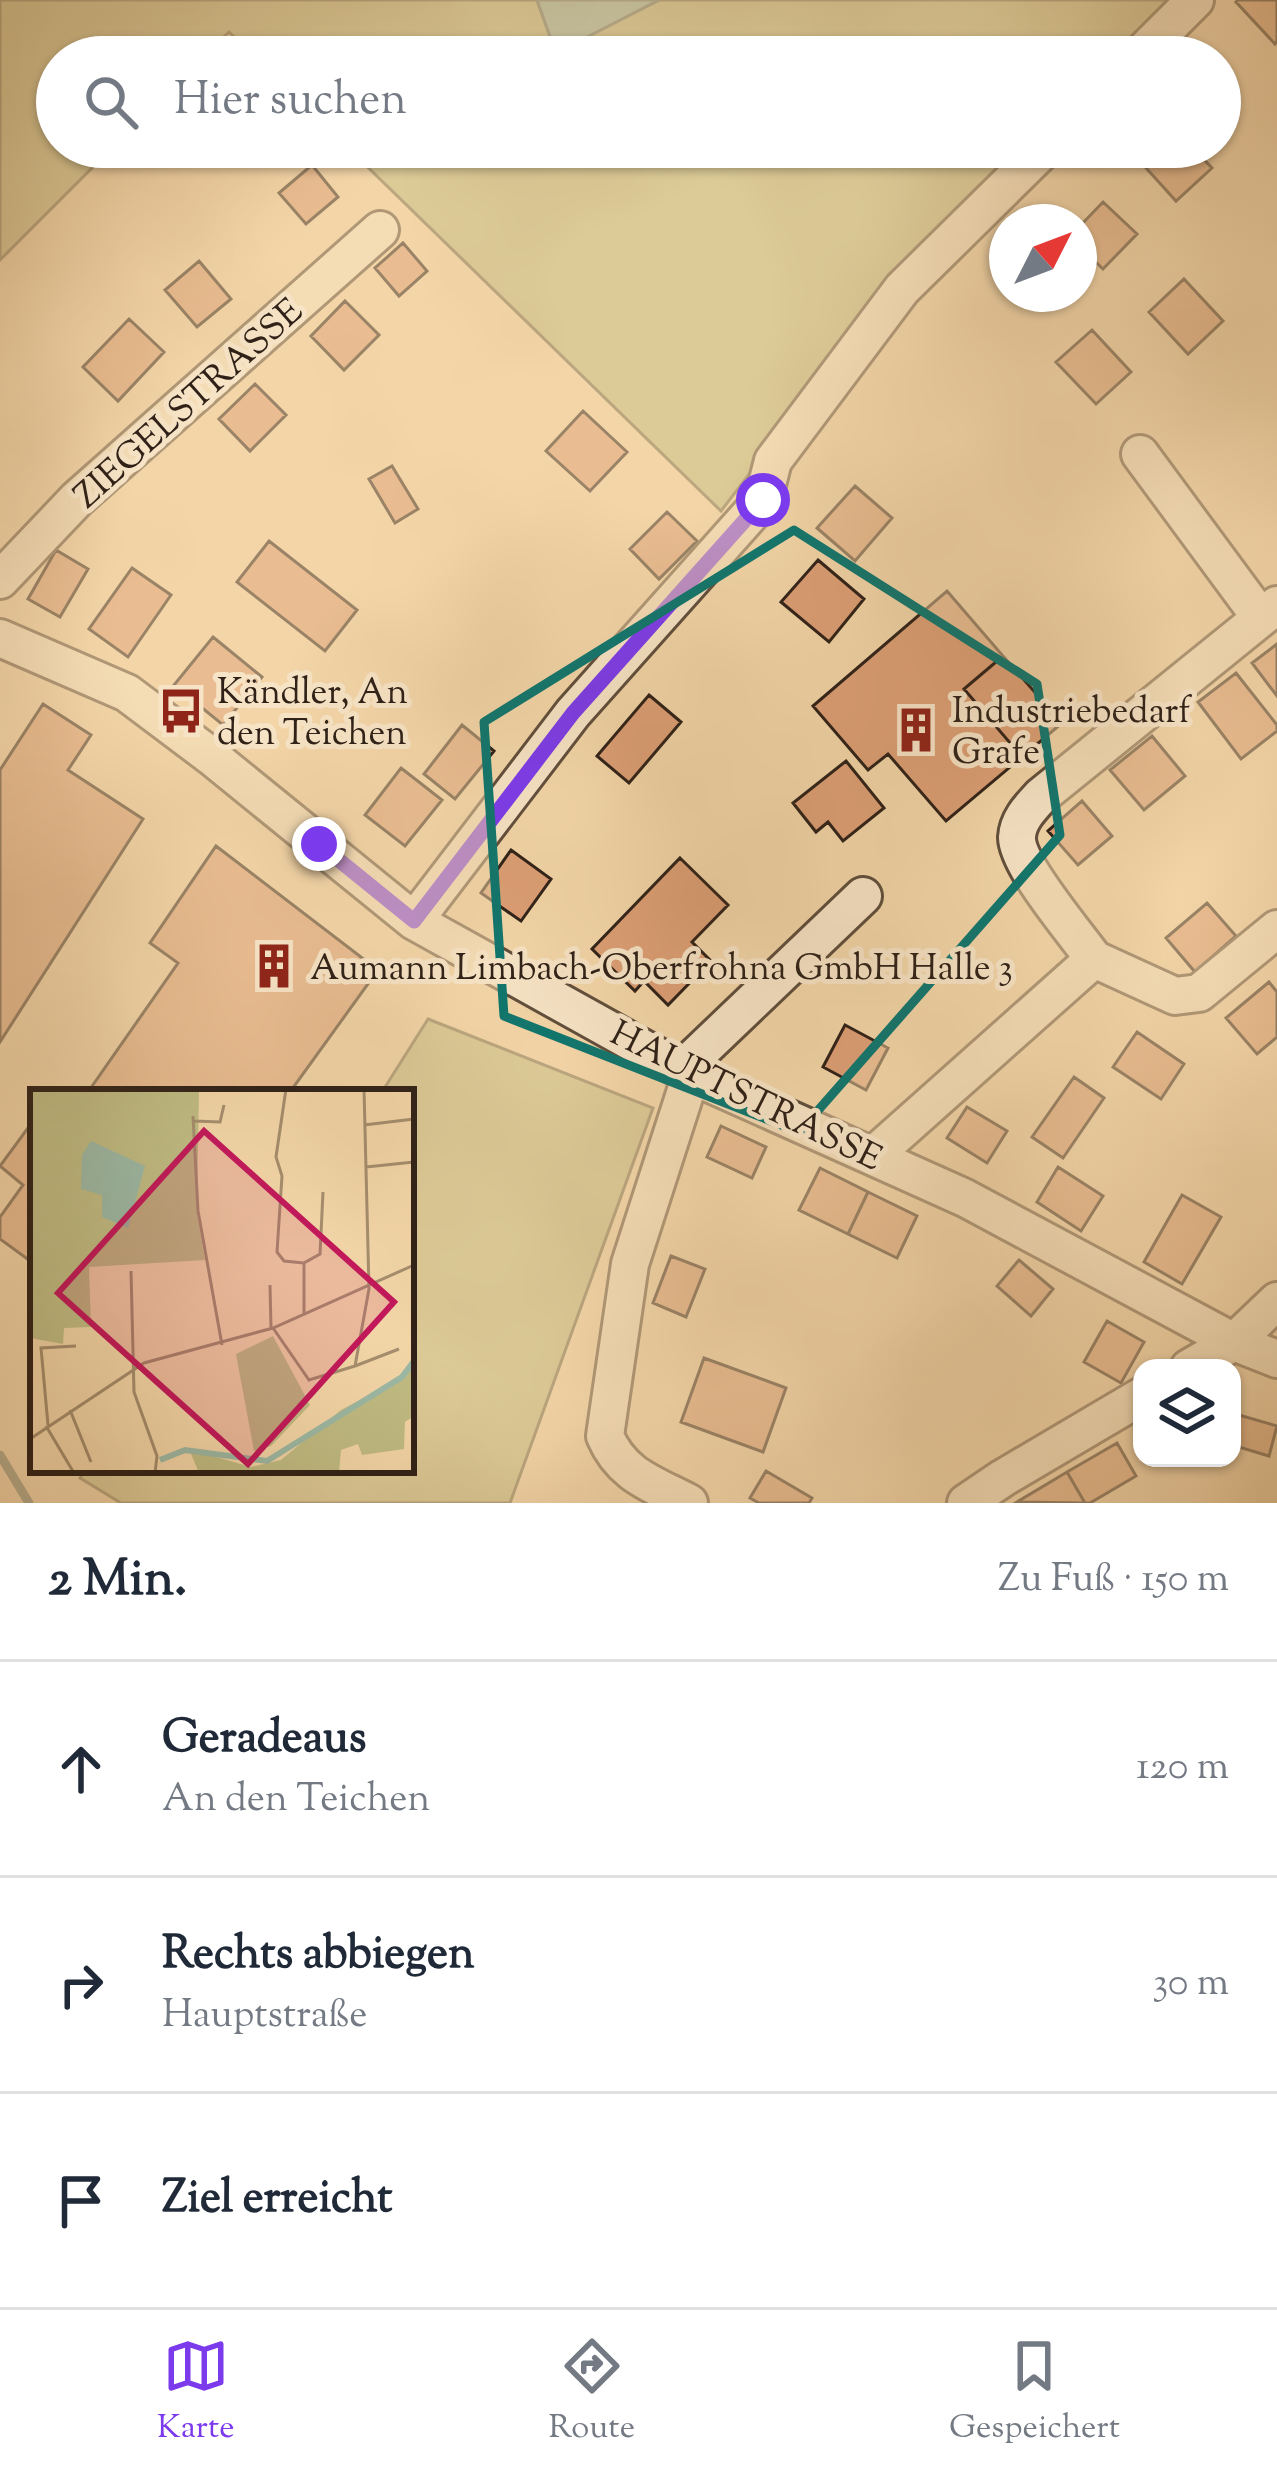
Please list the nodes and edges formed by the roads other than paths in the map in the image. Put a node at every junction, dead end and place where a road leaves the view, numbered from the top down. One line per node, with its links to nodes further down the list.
1 (1195, 0): 2 (street)
2 (1159, 36)
3 (1025, 168): 10 (street)
4 (380, 230): 6 (street, ZIEGELSTRASSE)
5 (1140, 454): 7 (street)
6 (0, 580)
7 (1269, 612): 12 (street)
8 (0, 638): 10 (street, HAUPTSTRASSE)
9 (863, 896): 13 (street)
10 (414, 921): 13 (street, HAUPTSTRASSE)
11 (1277, 929): 12 (street)
12 (1094, 958): 14 (street)
13 (686, 1073): 14 (street, HAUPTSTRASSE); 20 (street)
14 (874, 1155): 16 (street, HAUPTSTRASSE)
15 (1277, 1301): 16 (street)
16 (1234, 1342): 17 (street); 18 (street, HAUPTSTRASSE)
17 (1205, 1359)
18 (1277, 1359)
19 (1133, 1401): 21 (street)
20 (689, 1503)
21 (966, 1503)

